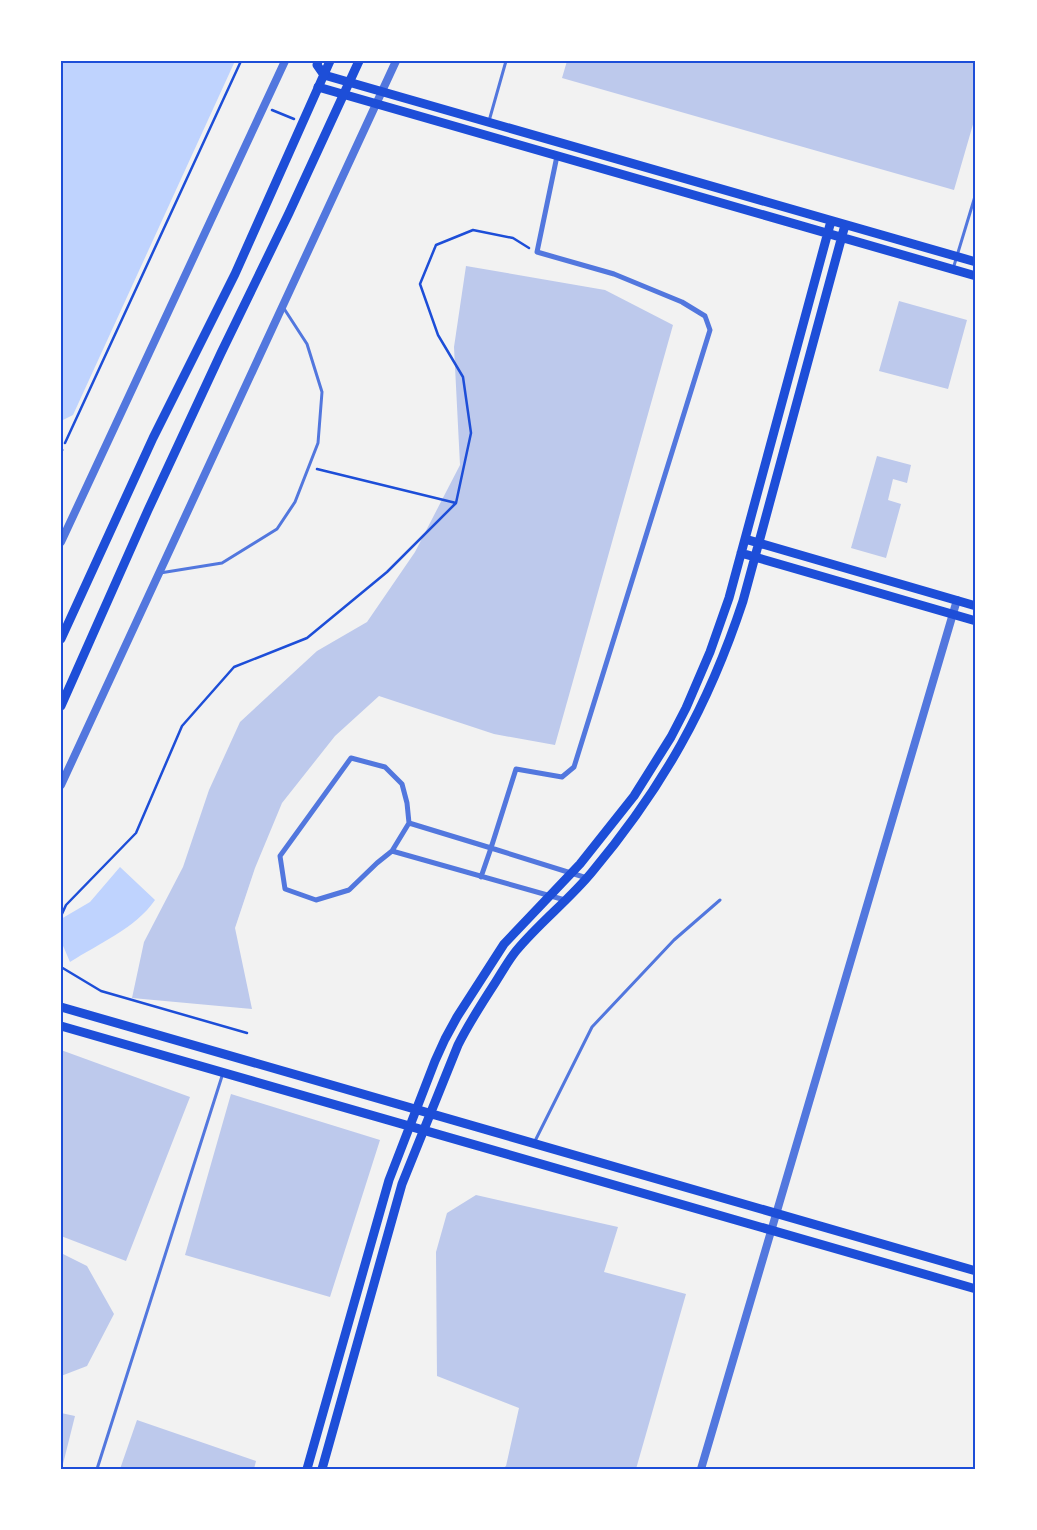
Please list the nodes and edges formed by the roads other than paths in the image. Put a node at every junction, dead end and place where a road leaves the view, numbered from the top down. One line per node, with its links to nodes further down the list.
1 (285, 61): 26 (street)
2 (318, 61): 7 (main road)
3 (330, 61): 7 (main road)
4 (359, 61): 8 (main road)
5 (396, 61): 10 (street)
6 (506, 61): 13 (lane)
7 (324, 75): 8 (main road); 9 (main road)
8 (349, 82): 10 (main road); 11 (main road)
9 (318, 87): 11 (main road); 35 (main road)
10 (381, 92): 12 (street); 13 (main road)
11 (343, 94): 12 (main road); 36 (main road)
12 (376, 104): 14 (main road); 24 (street)
13 (489, 123): 16 (main road)
14 (556, 156): 18 (main road); 39 (street)
15 (976, 192): 20 (lane)
16 (831, 221): 17 (main road); 18 (main road)
17 (845, 225): 19 (main road); 20 (main road)
18 (828, 234): 19 (main road); 25 (main road)
19 (841, 238): 22 (main road); 27 (main road)
20 (957, 257): 21 (main road); 22 (lane)
21 (976, 262)
22 (953, 270): 23 (main road)
23 (976, 276)
24 (283, 307): 30 (street); 30 (lane)
25 (745, 539): 27 (main road); 28 (main road)
26 (61, 542)
27 (758, 543): 29 (main road); 31 (main road)
28 (741, 554): 29 (main road); 41 (main road)
29 (755, 557): 33 (main road); 43 (main road)
30 (160, 573): 37 (street)
31 (956, 600): 32 (main road); 33 (street)
32 (976, 606)
33 (952, 614): 34 (main road); 55 (street)
34 (976, 621)
35 (61, 639)
36 (61, 706)
37 (61, 785)
38 (409, 823): 39 (street); 40 (street); 40 (street)
39 (491, 848): 41 (street); 42 (street)
40 (392, 851): 42 (street)
41 (572, 873): 43 (street); 44 (main road)
42 (481, 877): 44 (street)
43 (587, 878): 45 (main road)
44 (550, 896): 45 (street); 50 (main road)
45 (565, 900): 51 (main road)
46 (720, 900): 54 (lane)
47 (61, 1007): 50 (main road)
48 (61, 1026): 49 (main road)
49 (223, 1072): 52 (main road); 59 (lane)
50 (416, 1110): 51 (main road); 52 (main road)
51 (430, 1114): 53 (main road); 54 (main road)
52 (410, 1126): 53 (main road); 60 (main road)
53 (423, 1130): 56 (main road); 61 (main road)
54 (533, 1144): 55 (main road)
55 (776, 1213): 56 (street); 57 (main road)
56 (771, 1230): 58 (main road); 62 (street)
57 (976, 1271)
58 (976, 1290)
59 (97, 1469)
60 (307, 1469)
61 (322, 1469)
62 (701, 1469)

